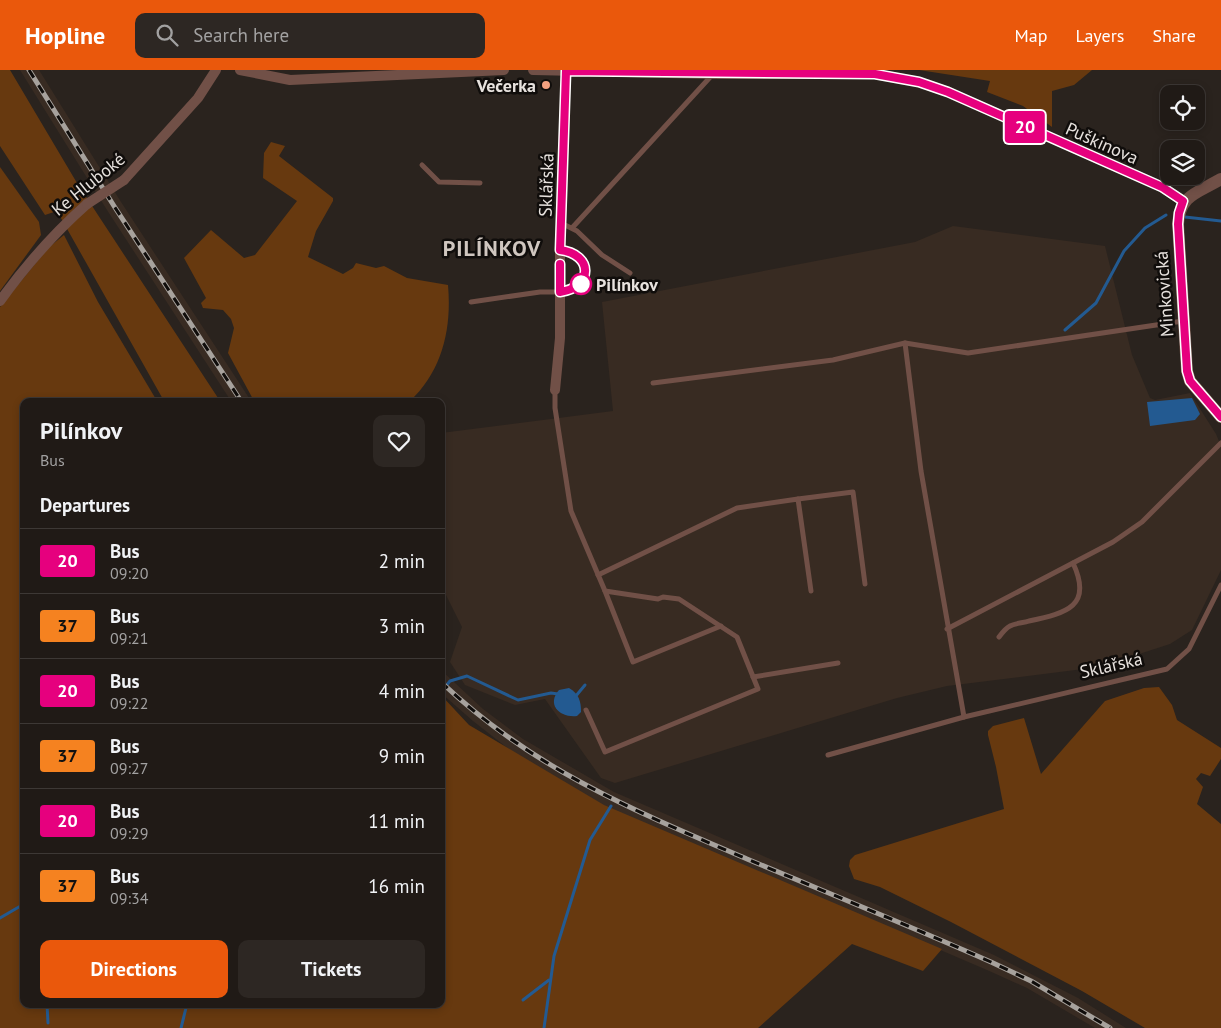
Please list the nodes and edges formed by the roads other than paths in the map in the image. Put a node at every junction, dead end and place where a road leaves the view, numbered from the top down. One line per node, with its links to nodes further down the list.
1 (216, 70): 17 (street, Ke Hluboké, bridge)
2 (240, 70): 3 (street)
3 (504, 70)
4 (533, 70): 5 (street, Puškinova)
5 (566, 71): 7 (street, Puškinova); 12 (street, Sklářská)
6 (784, 71): 7 (street, Puškinova); 11 (street, Puškinova)
7 (714, 74): 13 (lane)
8 (422, 165): 10 (lane)
9 (1221, 179): 11 (street)
10 (480, 182)
11 (1183, 201): 19 (street, Minkovická)
12 (560, 223): 13 (lane); 14 (street, Sklářská)
13 (572, 228): 15 (lane)
14 (560, 250): 16 (street, Sklářská); 16 (lane)
15 (630, 273)
16 (560, 292): 18 (lane); 22 (street, Sklářská)
17 (0, 301)
18 (471, 302)
19 (1184, 321): 20 (lane); 23 (street, Minkovická)
20 (905, 343): 21 (lane); 33 (lane)
21 (653, 383)
22 (555, 390): 27 (lane)
23 (1221, 417)
24 (1221, 443): 26 (lane)
25 (798, 499): 27 (lane); 28 (lane); 31 (lane)
26 (1073, 563): 33 (lane); 34 (lane)
27 (598, 575): 30 (lane)
28 (865, 584)
29 (1221, 585): 38 (lane, Sklářská)
30 (605, 591): 32 (lane); 32 (lane)
31 (811, 591)
32 (721, 626): 36 (lane)
33 (947, 629): 38 (lane)
34 (999, 637)
35 (838, 664): 36 (lane)
36 (753, 677): 37 (lane)
37 (586, 710)
38 (964, 717): 39 (lane, Sklářská)
39 (828, 755)

